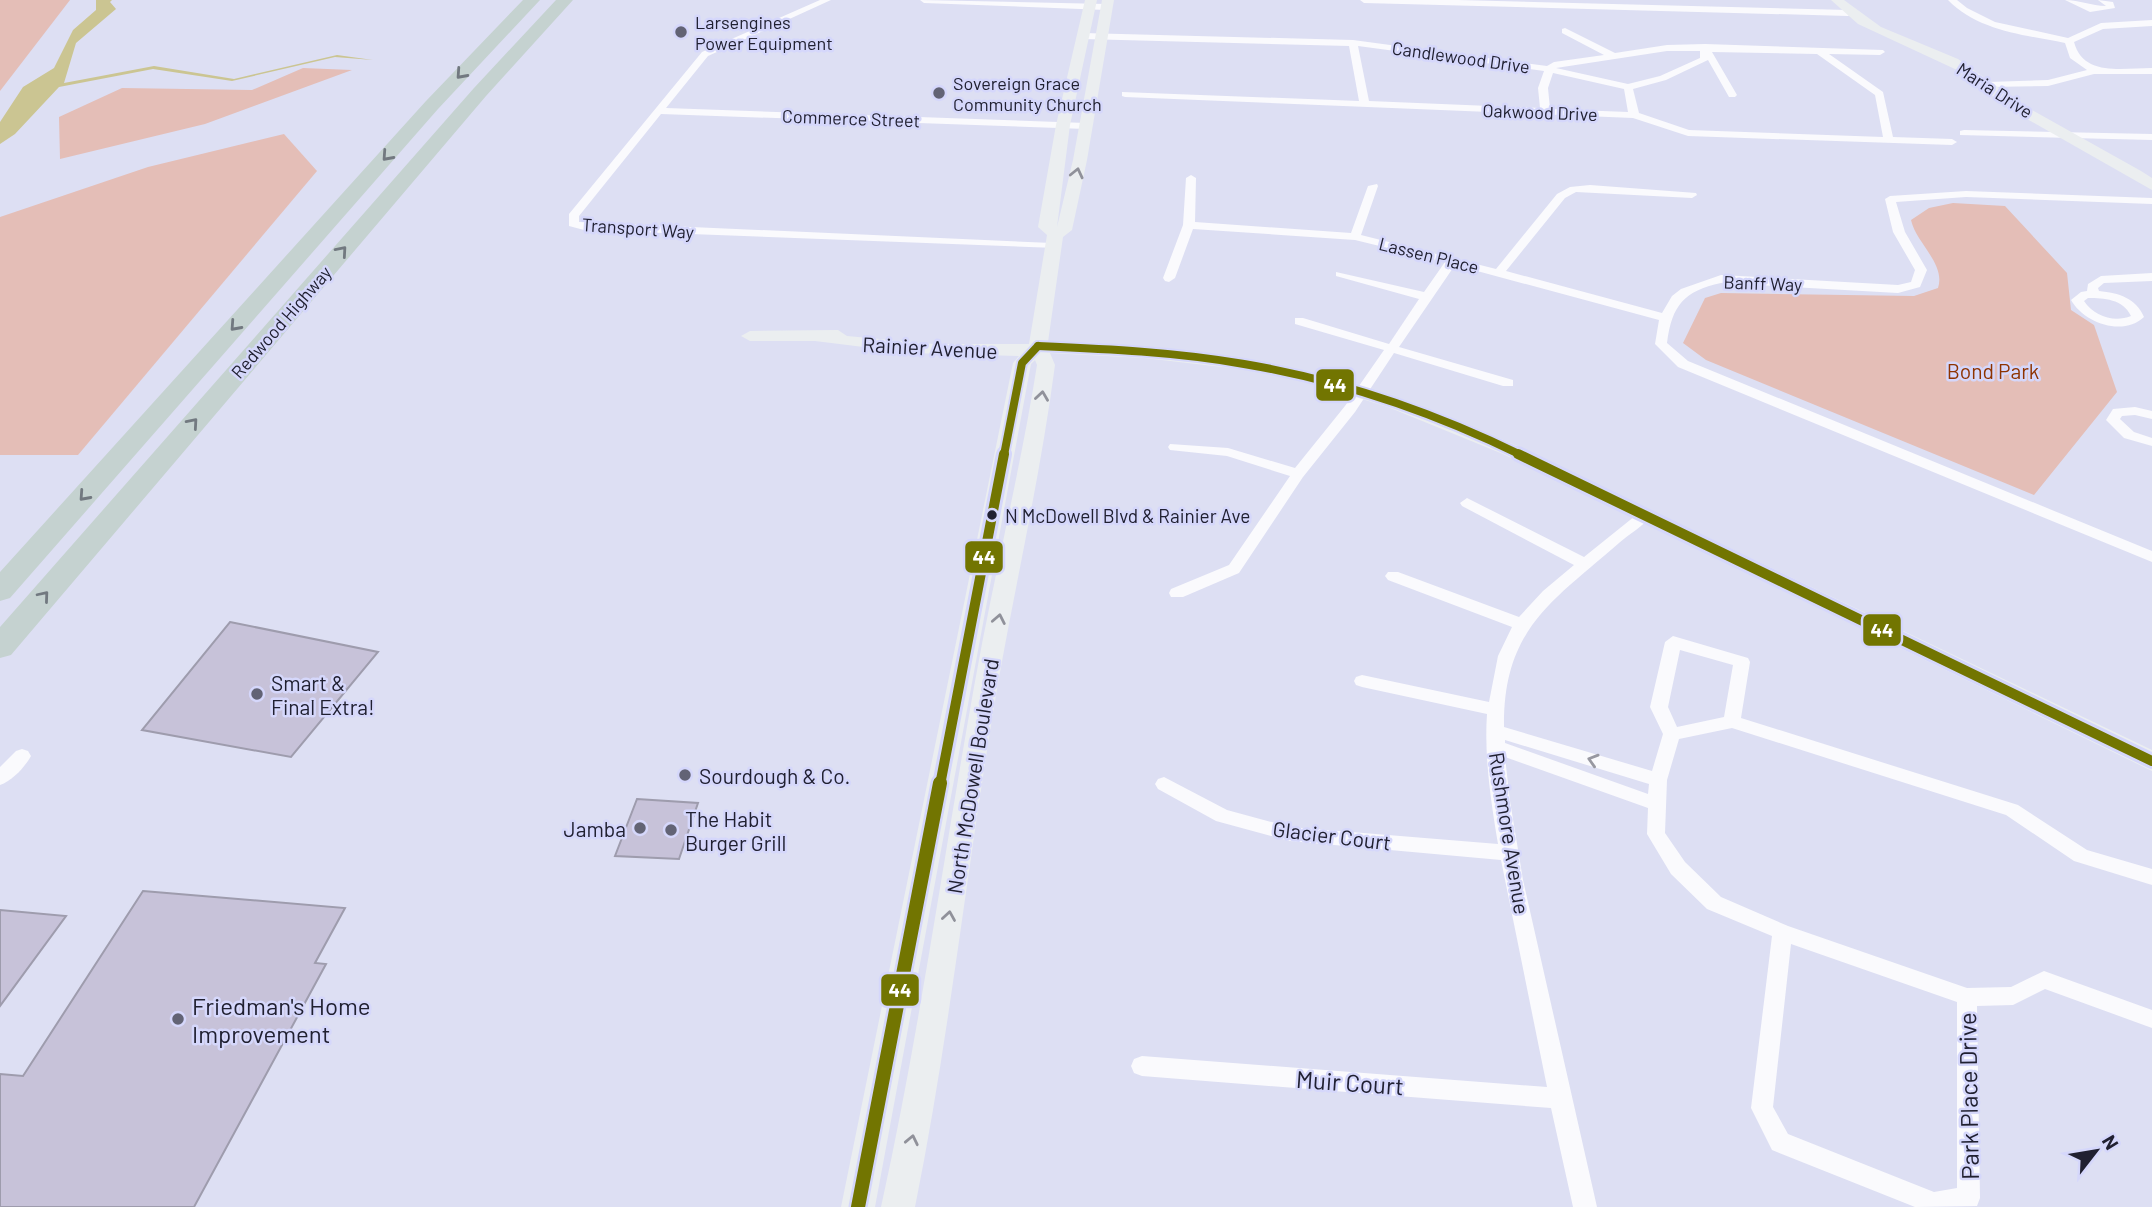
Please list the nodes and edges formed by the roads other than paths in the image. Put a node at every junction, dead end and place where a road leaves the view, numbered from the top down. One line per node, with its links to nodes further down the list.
1 (532, 0): 77 (highway, Redwood Highway, one-way to 77)
2 (565, 0): 80 (highway, Redwood Highway, one-way to 2)
3 (827, 0): 36 (street, Transport Way)
4 (923, 0): 11 (street)
5 (1364, 0): 10 (street)
6 (1721, 0): 15 (street)
7 (1837, 0): 16 (main road, Maria Drive)
8 (1952, 0): 22 (street)
9 (2069, 0): 14 (street)
10 (1438, 1): 13 (street)
11 (1091, 3): 12 (street); 20 (main road, North McDowell Boulevard)
12 (1107, 3): 21 (main road, North McDowell Boulevard)
13 (1580, 3): 15 (street)
14 (2102, 5): 17 (street)
15 (1728, 10): 16 (street)
16 (1848, 13): 31 (main road, Maria Drive)
17 (2126, 23): 18 (street); 22 (street)
18 (2152, 23)
19 (1565, 31): 27 (street)
20 (1083, 36): 21 (street, Candlewood Drive); 39 (main road, North McDowell Boulevard)
21 (1100, 36): 23 (street, Candlewood Drive); 40 (main road, North McDowell Boulevard)
22 (2069, 41): 29 (street)
23 (1353, 43): 28 (street, Candlewood Drive); 35 (street)
24 (1705, 47): 25 (street, Candlewood Drive); 27 (street, Candlewood Drive); 32 (street); 34 (street)
25 (1818, 50): 26 (street, Candlewood Drive); 44 (street)
26 (1880, 51)
27 (1612, 55): 28 (street, Candlewood Drive)
28 (1549, 69): 32 (street); 37 (street)
29 (2094, 71): 30 (street); 31 (street)
30 (2152, 71)
31 (1988, 85): 42 (main road, Maria Drive)
32 (1628, 87): 38 (street)
33 (1125, 94): 35 (street, Oakwood Drive)
34 (1732, 95)
35 (1365, 105): 37 (street, Oakwood Drive)
36 (657, 111): 39 (street, Commerce Street); 53 (street, Transport Way)
37 (1545, 112): 38 (street, Oakwood Drive)
38 (1634, 115): 44 (street, Oakwood Drive)
39 (1063, 125): 40 (street, Commerce Street); 53 (main road, North McDowell Boulevard)
40 (1086, 126): 53 (main road, North McDowell Boulevard, one-way to 40)
41 (1964, 133): 42 (street)
42 (2074, 137): 43 (street); 47 (main road, Maria Drive)
43 (2152, 137)
44 (1888, 139): 45 (street, Oakwood Drive)
45 (1952, 142)
46 (1191, 178): 51 (street)
47 (2152, 185)
48 (1373, 186): 52 (street)
49 (1692, 195): 55 (street)
50 (2152, 201): 61 (street, Banff Way)
51 (1189, 225): 52 (street, Lassen Place); 58 (street)
52 (1355, 237): 54 (street, Lassen Place)
53 (1054, 240): 64 (main road, North McDowell Boulevard)
54 (1452, 260): 55 (street, Lassen Place); 60 (street)
55 (1499, 273): 61 (street, Lassen Place)
56 (1340, 274): 60 (street)
57 (2152, 277): 59 (street)
58 (1169, 278)
59 (2094, 294)
60 (1427, 297): 65 (street)
61 (1663, 317): 74 (street)
62 (1299, 321): 65 (street)
63 (750, 336): 64 (main road, Rainier Avenue)
64 (1038, 346): 67 (main road, Rainier Avenue); 99 (main road, North McDowell Boulevard); 100 (main road, North McDowell Boulevard, one-way to 64)
65 (1392, 346): 66 (street); 67 (street)
66 (1508, 383)
67 (1360, 393): 71 (street); 73 (main road, Rainier Avenue)
68 (2152, 415): 69 (street)
69 (2152, 442)
70 (1175, 447): 71 (street)
71 (1298, 474): 78 (street)
72 (1467, 503): 75 (street)
73 (1645, 515): 75 (street, Rushmore Avenue); 87 (main road, Rainier Avenue)
74 (2152, 557)
75 (1585, 564): 79 (street, Rushmore Avenue)
76 (1392, 576): 79 (street)
77 (0, 591)
78 (1177, 593)
79 (1521, 624): 82 (street, Rushmore Avenue)
80 (0, 648)
81 (1363, 681): 82 (street)
82 (1496, 710): 85 (street, Rushmore Avenue)
83 (1732, 722): 84 (street); 84 (street); 93 (street)
84 (1672, 734): 89 (street, Park Place Drive)
85 (1495, 738): 89 (street, one-way to 85); 91 (street); 92 (street, Rushmore Avenue)
86 (22, 756): 88 (street)
87 (2152, 761)
88 (0, 778)
89 (1658, 780): 91 (street, Park Place Drive)
90 (1164, 784): 92 (street, Glacier Court)
91 (1657, 804): 94 (street, Park Place Drive)
92 (1509, 853): 98 (street, Rushmore Avenue)
93 (2152, 877)
94 (1782, 933): 95 (street, Park Place Drive); 95 (street, Park Place Drive)
95 (1967, 997): 96 (street, Park Place Drive)
96 (2152, 1020)
97 (1142, 1066): 98 (street, Muir Court)
98 (1558, 1098): 101 (street, Rushmore Avenue)
99 (858, 1207)
100 (898, 1207)
101 (1585, 1207)

